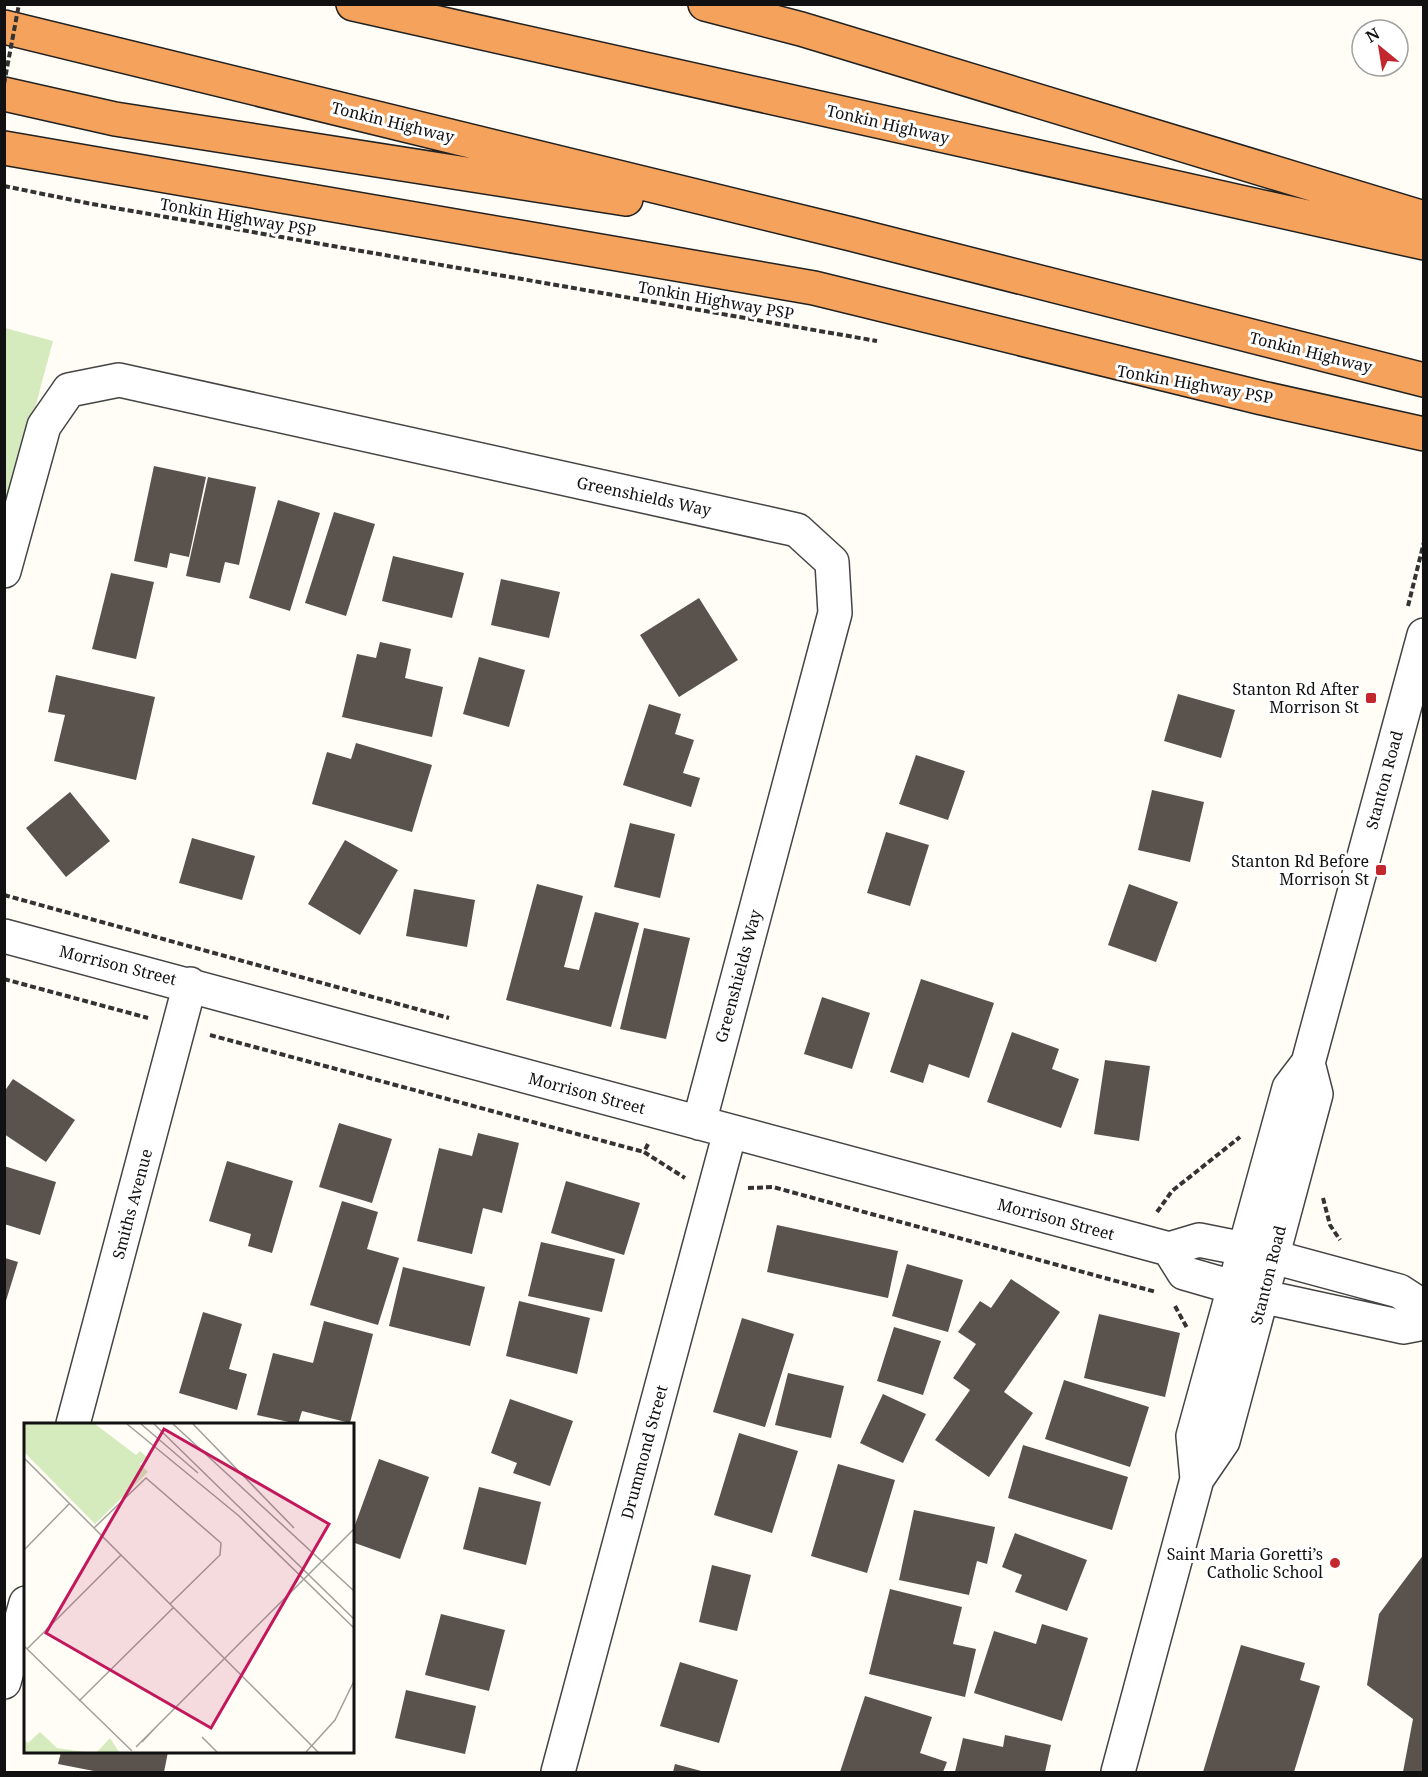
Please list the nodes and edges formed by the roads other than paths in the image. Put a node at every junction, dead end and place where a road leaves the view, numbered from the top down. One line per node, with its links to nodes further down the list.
1 (353, 4): 8 (highway, Tonkin Highway)
2 (705, 4): 6 (highway)
3 (4, 27): 7 (highway, Tonkin Highway)
4 (4, 94): 7 (highway, Tonkin Highway)
5 (4, 148): 10 (highway)
6 (1424, 218)
7 (850, 234): 9 (highway, Tonkin Highway)
8 (1424, 243)
9 (1424, 380)
10 (1424, 434)
11 (4, 571): 15 (street, Greenshields Way)
12 (1424, 635): 18 (street, Stanton Road)
13 (4, 936): 14 (street, Morrison Street)
14 (190, 984): 15 (street, Morrison Street); 22 (street, Smiths Avenue)
15 (699, 1123): 16 (street, Morrison Street)
16 (730, 1132): 17 (street, Morrison Street); 25 (street, Drummond Street)
17 (1169, 1249): 18 (street); 19 (street)
18 (1258, 1253): 19 (street, Stanton Road); 20 (street)
19 (1247, 1292): 21 (street); 26 (street, Stanton Road)
20 (1424, 1307)
21 (1424, 1323)
22 (74, 1423)
23 (24, 1610): 24 (street)
24 (4, 1682)
25 (558, 1773)
26 (1118, 1773)

